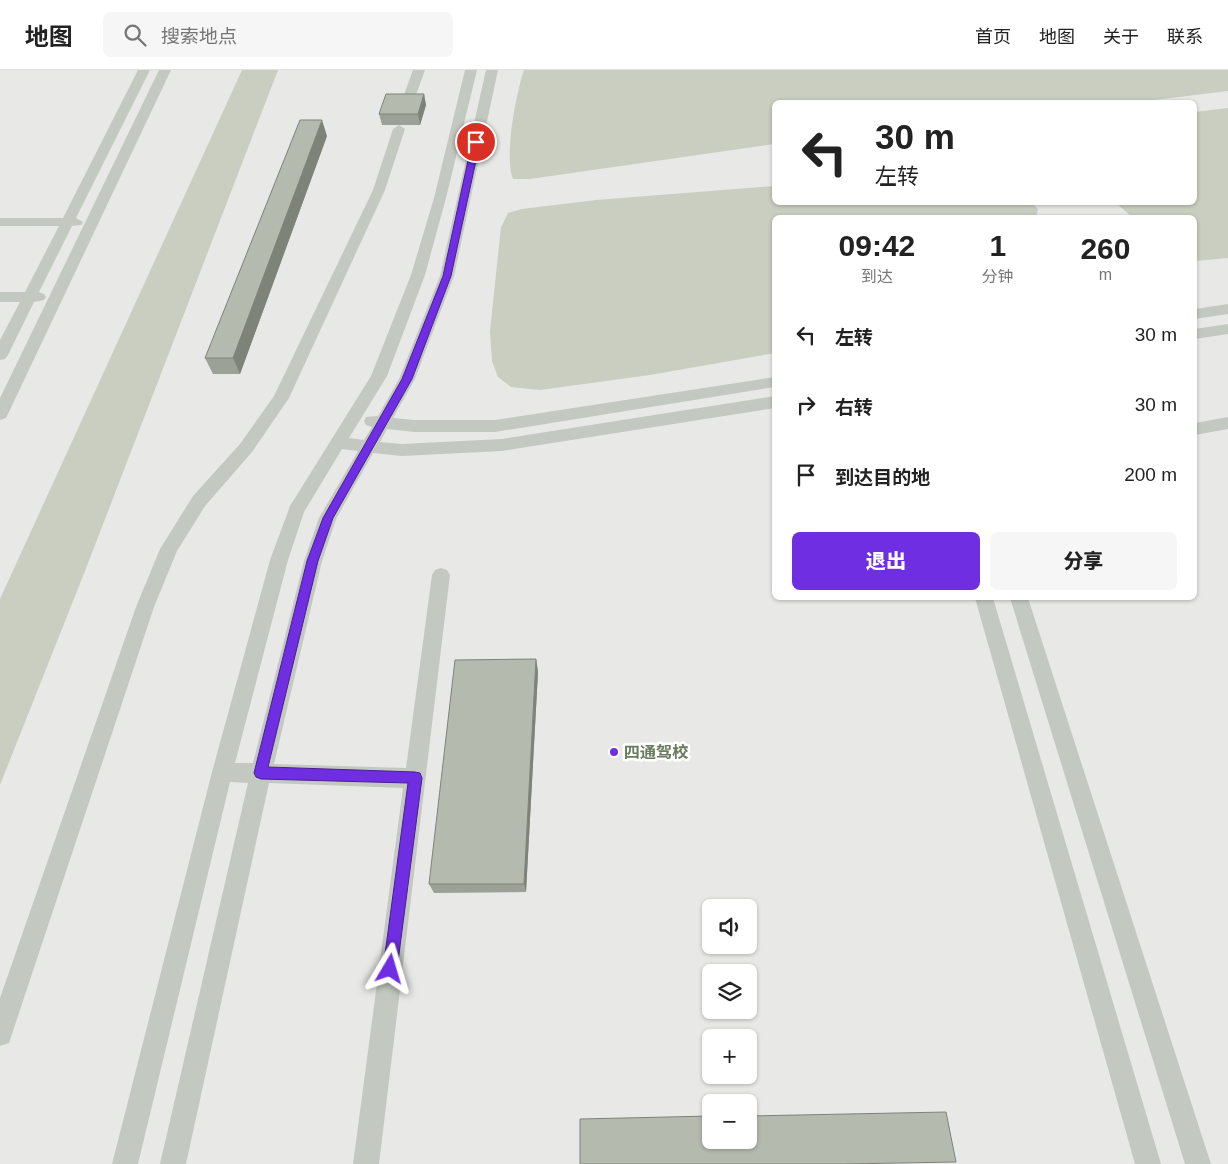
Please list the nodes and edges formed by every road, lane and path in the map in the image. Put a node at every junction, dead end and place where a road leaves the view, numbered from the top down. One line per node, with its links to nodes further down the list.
1 (144, 70): 9 (lane)
2 (165, 70): 10 (lane)
3 (419, 70): 6 (lane)
4 (471, 70): 22 (lane)
5 (492, 70): 23 (lane)
6 (407, 103)
7 (399, 129): 34 (lane)
8 (0, 222): 9 (lane)
9 (67, 222): 10 (lane); 12 (lane)
10 (92, 222): 13 (lane)
11 (0, 297): 12 (lane)
12 (29, 297): 13 (lane); 18 (lane)
13 (56, 297): 21 (lane)
14 (1228, 309): 15 (lane)
15 (1197, 314)
16 (1228, 329): 17 (lane)
17 (1197, 334)
18 (0, 355)
19 (772, 382): 23 (lane)
20 (772, 402): 27 (lane)
21 (0, 414)
22 (353, 419): 23 (lane); 26 (lane)
23 (383, 422): 27 (lane)
24 (1228, 423): 25 (lane)
25 (1197, 429)
26 (338, 443): 27 (lane); 31 (lane)
27 (369, 446): 32 (lane)
28 (441, 575): 33 (lane)
29 (985, 600): 38 (lane)
30 (1019, 600): 39 (lane)
31 (222, 772): 32 (lane); 35 (lane)
32 (261, 773): 33 (lane); 36 (lane)
33 (415, 778): 37 (lane)
34 (0, 1034)
35 (125, 1164)
36 (173, 1164)
37 (366, 1164)
38 (1148, 1164)
39 (1198, 1164)

